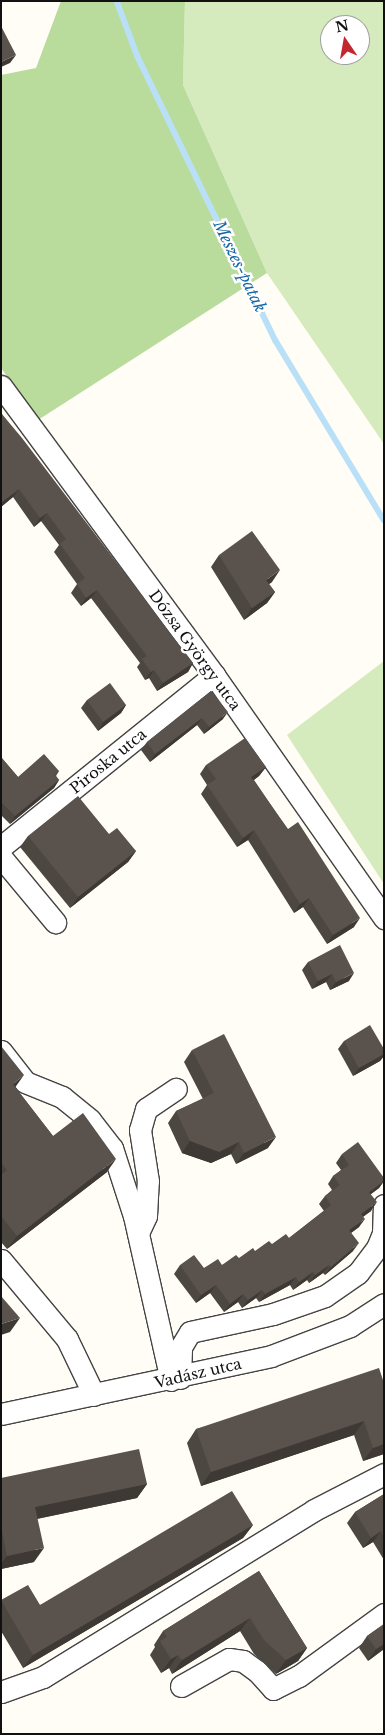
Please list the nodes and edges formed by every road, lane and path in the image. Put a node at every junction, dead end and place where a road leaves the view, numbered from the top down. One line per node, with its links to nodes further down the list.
1 (1, 386): 2 (street, Dózsa György utca)
2 (214, 675): 3 (street, Piroska utca); 5 (street, Dózsa György utca)
3 (1, 847)
4 (1, 856): 6 (street)
5 (384, 918)
6 (55, 922)
7 (1, 1051): 10 (street)
8 (176, 1089): 10 (street)
9 (384, 1205): 13 (street)
10 (138, 1233): 13 (street)
11 (1, 1260): 14 (street)
12 (384, 1304): 13 (street, Vadász utca)
13 (175, 1379): 14 (street, Vadász utca)
14 (94, 1395): 15 (street, Vadász utca)
15 (1, 1414)
16 (384, 1474): 19 (street)
17 (384, 1614): 18 (street)
18 (181, 1686)
19 (1, 1692)

